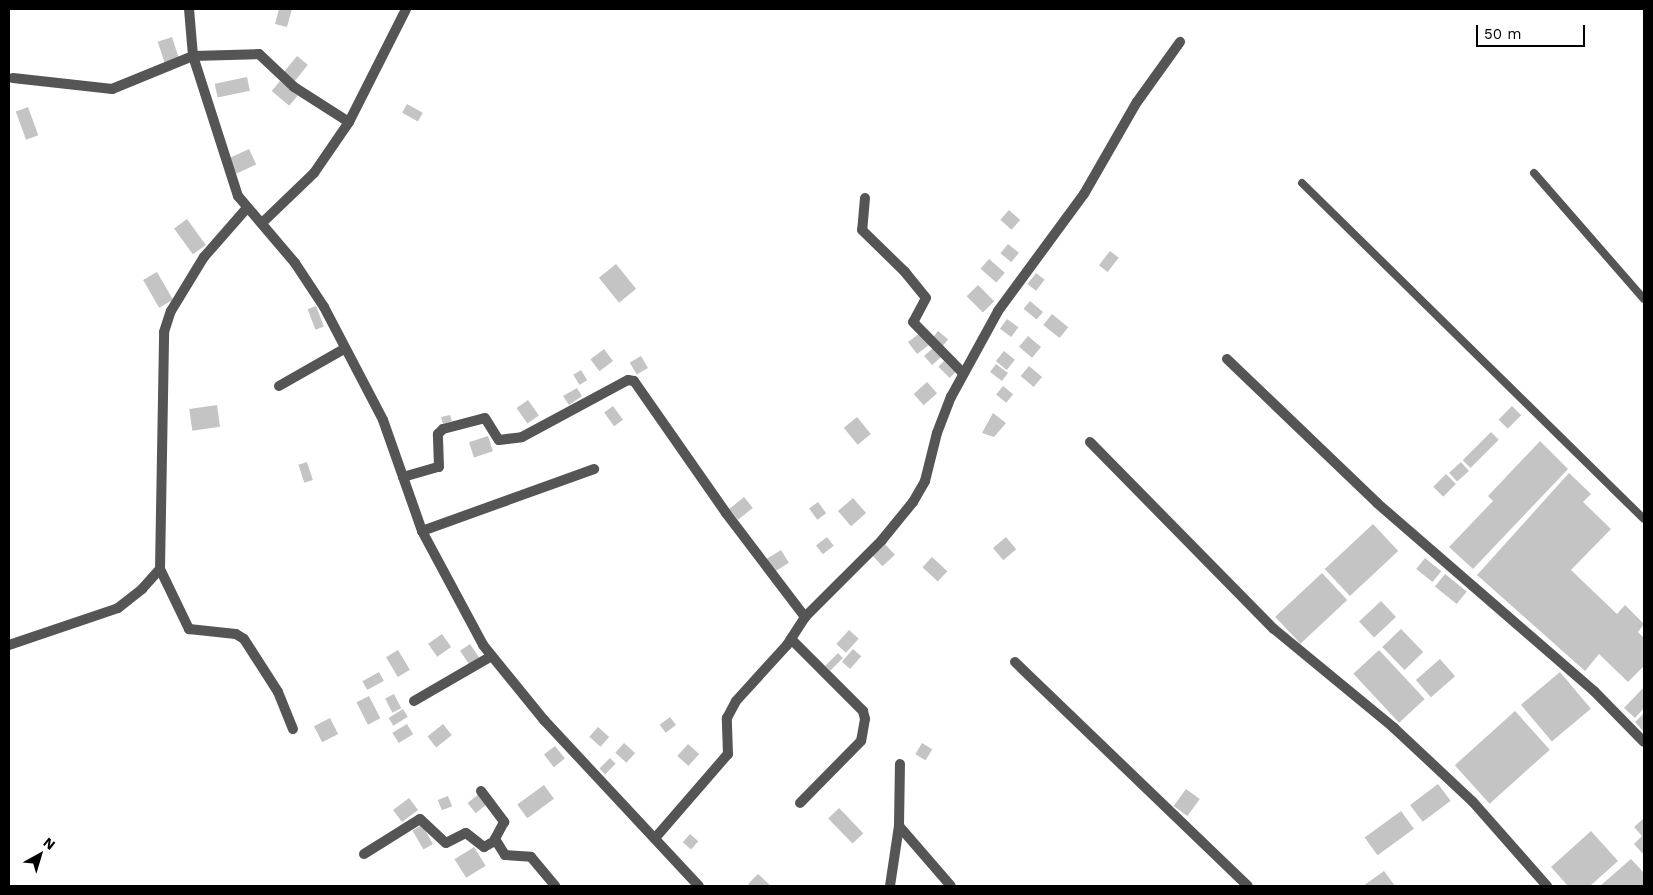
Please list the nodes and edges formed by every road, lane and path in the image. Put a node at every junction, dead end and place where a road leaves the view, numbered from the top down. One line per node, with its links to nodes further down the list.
1 (189, 9): 4 (street)
2 (406, 9): 6 (street)
3 (1180, 42): 15 (street)
4 (194, 56): 5 (street); 6 (street); 10 (street)
5 (13, 78)
6 (349, 122): 11 (street)
7 (1534, 173): 12 (lane)
8 (1302, 183): 20 (lane)
9 (865, 198): 15 (street)
10 (246, 209): 11 (street); 22 (street)
11 (262, 223): 13 (street)
12 (1644, 299)
13 (344, 348): 16 (street); 19 (street)
14 (1227, 359): 30 (street)
15 (963, 372): 23 (street)
16 (279, 386)
17 (1090, 442): 43 (street)
18 (594, 469): 21 (street)
19 (403, 478): 21 (street); 23 (street)
20 (1644, 519)
21 (422, 532): 26 (street)
22 (160, 569): 25 (street); 29 (street)
23 (805, 617): 24 (street)
24 (791, 640): 33 (street); 35 (street)
25 (9, 645)
26 (490, 657): 28 (street); 35 (street)
27 (1014, 662): 42 (street)
28 (414, 701)
29 (293, 729)
30 (1644, 742)
31 (900, 764): 34 (street)
32 (481, 790): 36 (street)
33 (800, 803)
34 (899, 826): 40 (street); 41 (street)
35 (656, 837): 39 (street)
36 (495, 841): 37 (street); 38 (street)
37 (364, 854)
38 (555, 886)
39 (699, 886)
40 (890, 886)
41 (951, 886)
42 (1248, 886)
43 (1547, 886)

